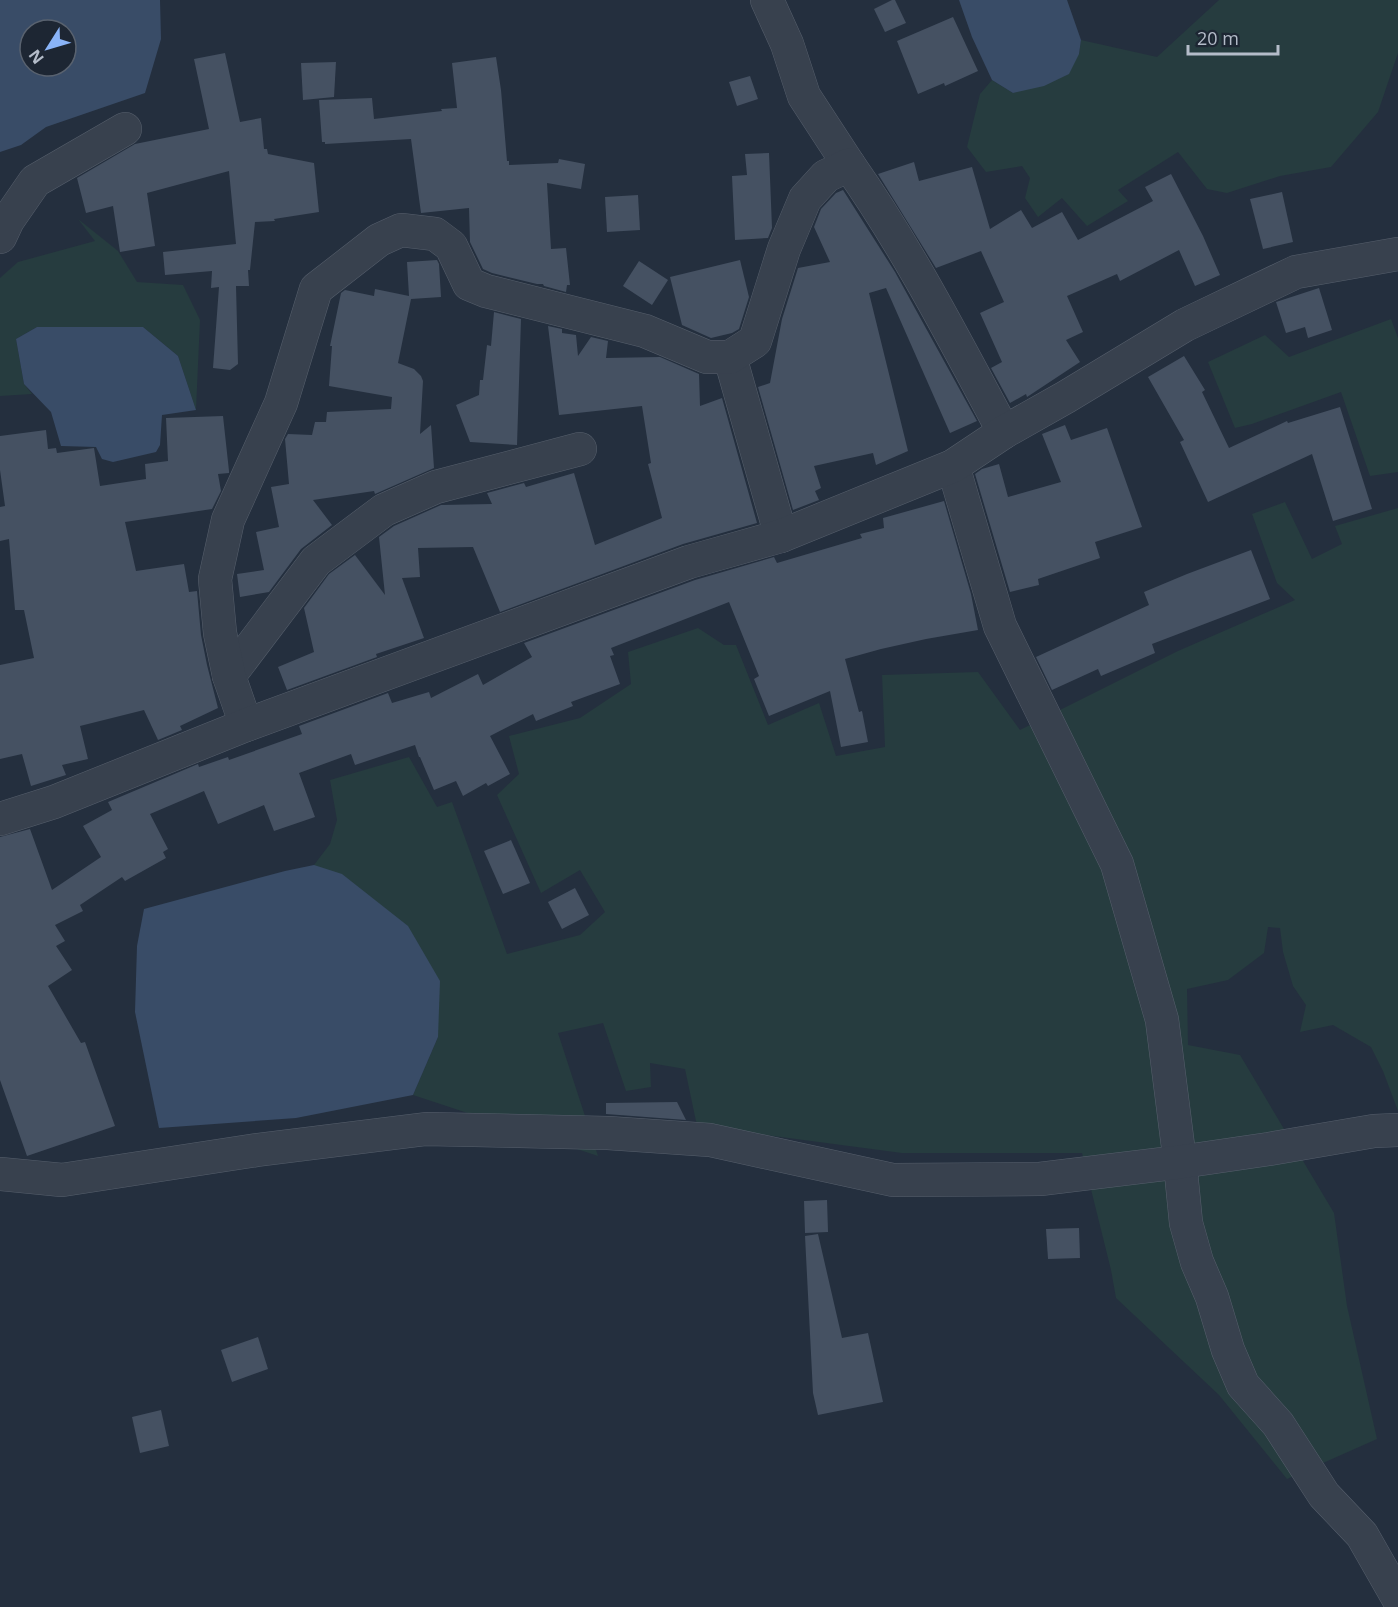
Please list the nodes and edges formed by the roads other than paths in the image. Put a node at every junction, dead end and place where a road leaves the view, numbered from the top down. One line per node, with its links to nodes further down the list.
1 (767, 0): 3 (street)
2 (125, 129): 4 (street)
3 (849, 165): 6 (street); 7 (street)
4 (0, 237)
5 (1398, 254): 7 (street)
6 (730, 357): 10 (street); 11 (street)
7 (1004, 432): 9 (street)
8 (580, 448): 11 (street)
9 (953, 466): 10 (street); 15 (street)
10 (781, 536): 12 (street)
11 (229, 676): 12 (street)
12 (246, 725): 13 (street)
13 (0, 819)
14 (1398, 1130): 15 (street)
15 (1180, 1162): 16 (street); 17 (street)
16 (2, 1168)
17 (1398, 1598)

